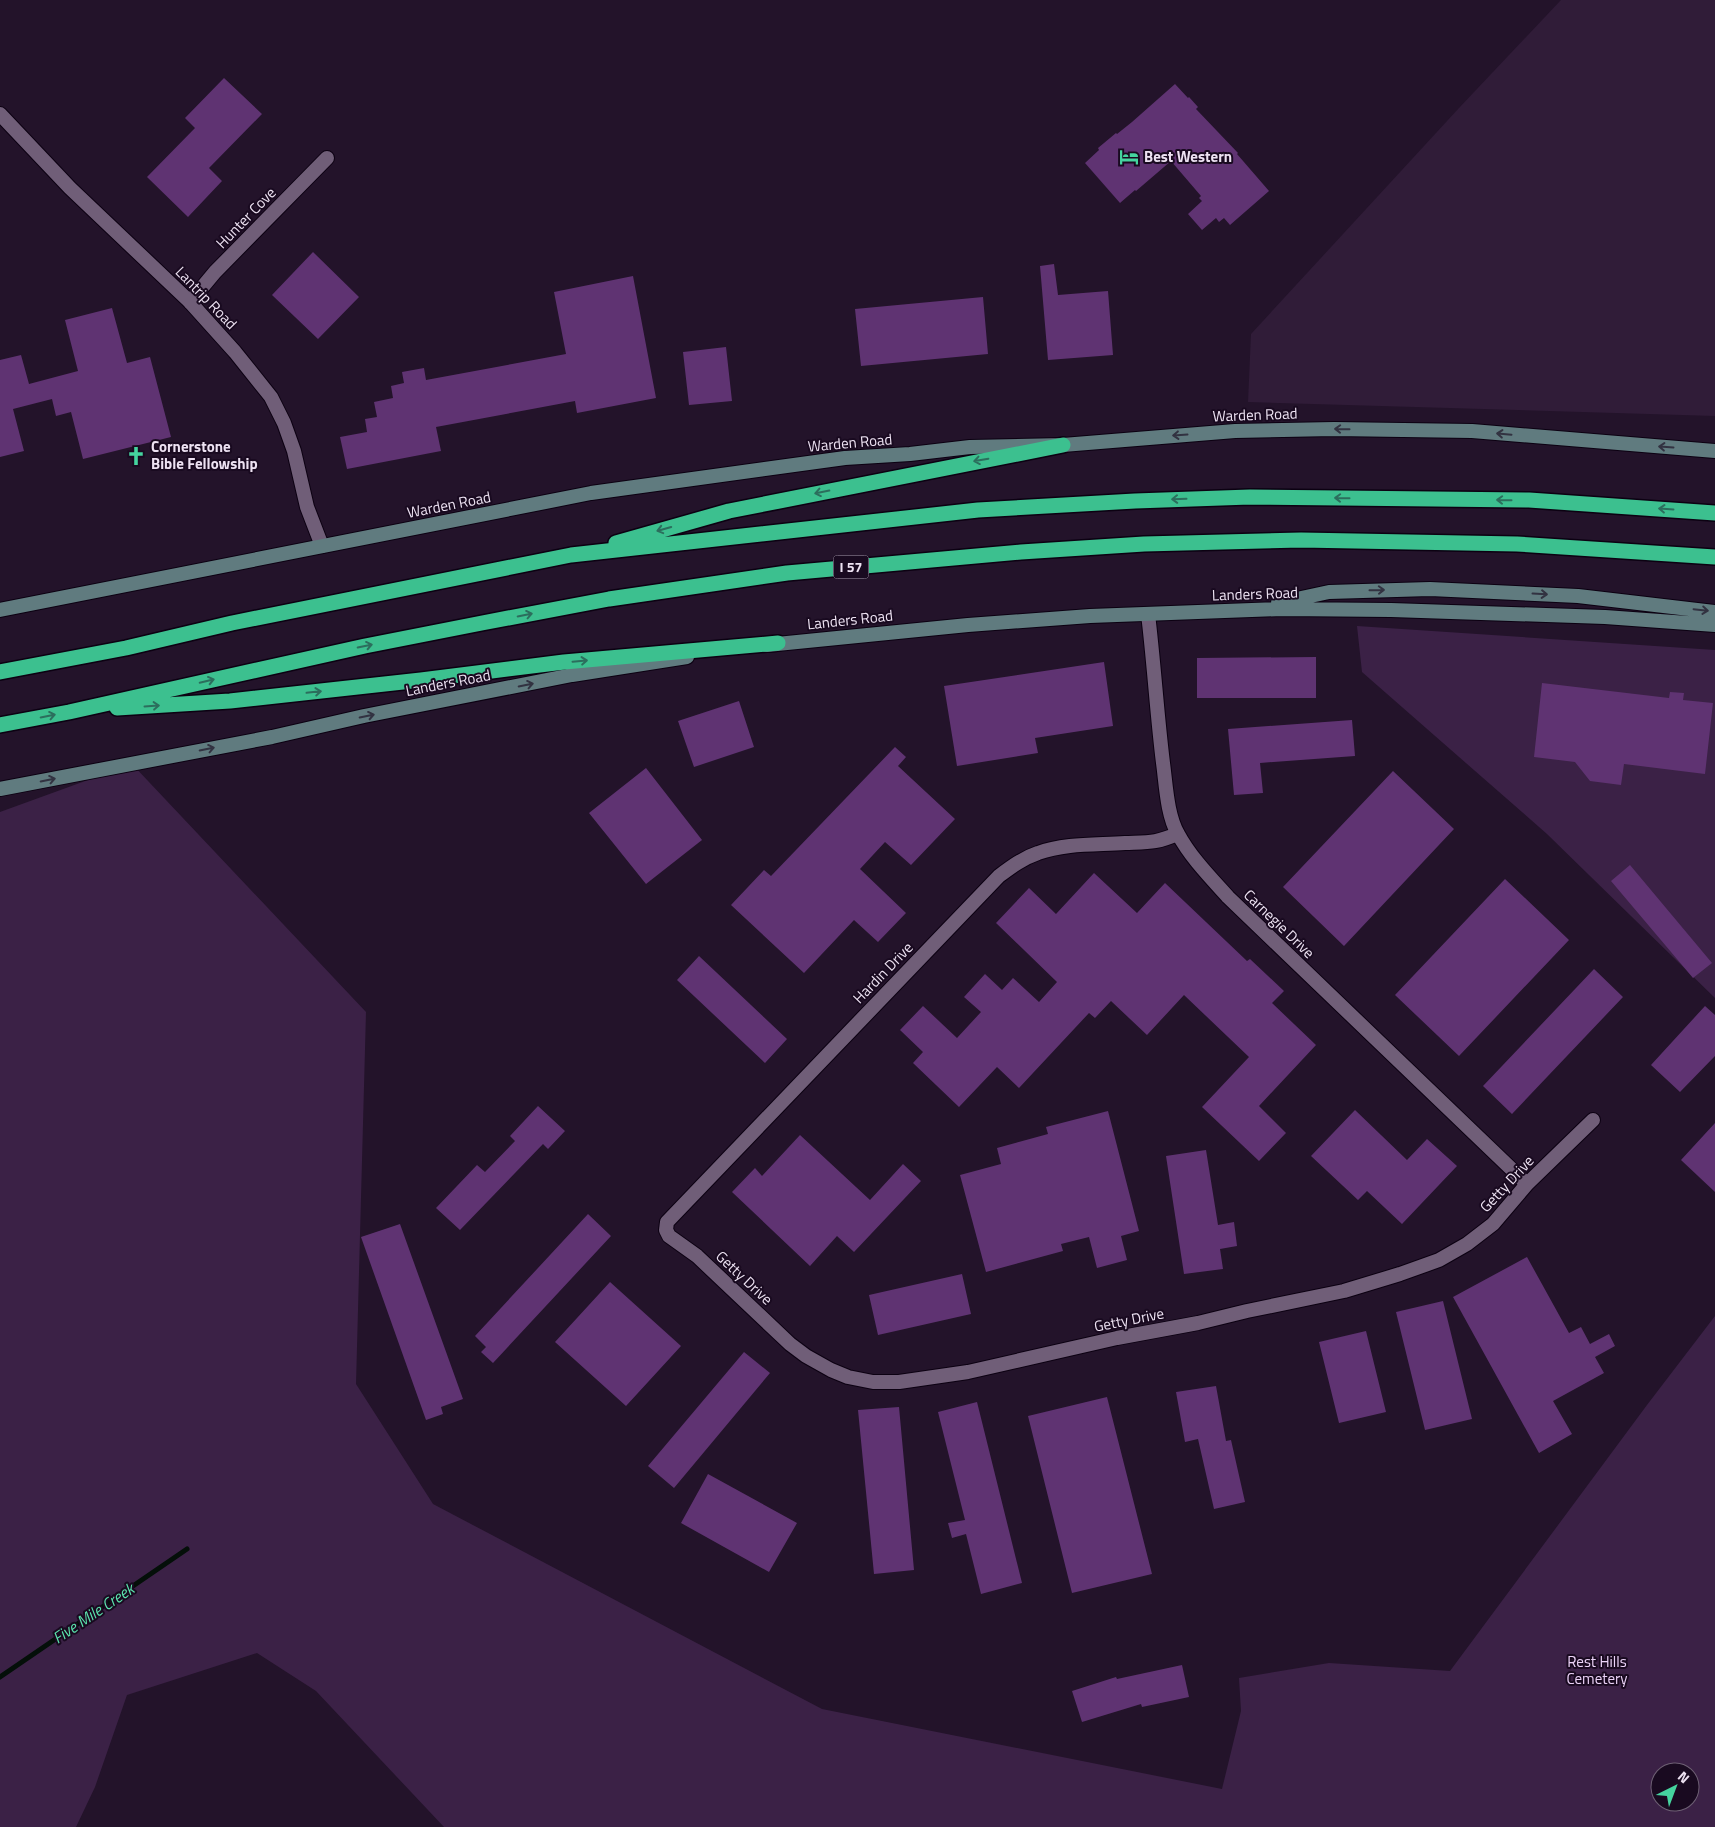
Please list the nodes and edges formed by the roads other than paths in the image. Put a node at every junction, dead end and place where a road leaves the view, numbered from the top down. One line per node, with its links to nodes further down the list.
1 (0, 114): 3 (street, Lantrip Road)
2 (327, 158): 3 (street, Hunter Cove)
3 (190, 302): 7 (street, Lantrip Road)
4 (1063, 445): 5 (main road, Warden Road, one-way to 4); 7 (main road, Warden Road); 8 (highway, one-way to 8)
5 (1715, 451)
6 (1715, 513): 8 (highway, one-way to 8)
7 (322, 546): 10 (main road, Warden Road)
8 (571, 555): 16 (highway)
9 (1715, 557): 17 (highway, I 57, one-way to 9)
10 (0, 610)
11 (1248, 610): 12 (main road, one-way to 12); 13 (main road, Landers Road); 14 (main road, Landers Road)
12 (1715, 612)
13 (1148, 614): 15 (main road, Landers Road); 20 (street, Carnegie Drive)
14 (1715, 625)
15 (778, 643): 17 (highway, one-way to 15); 19 (main road, Landers Road, one-way to 15)
16 (0, 672)
17 (69, 712): 18 (highway, I 57, one-way to 17)
18 (0, 725)
19 (0, 789)
20 (1177, 834): 22 (street, Carnegie Drive); 23 (street, Hardin Drive)
21 (1593, 1120): 22 (street, Getty Drive)
22 (1527, 1184): 23 (street, Getty Drive)
23 (666, 1230)

